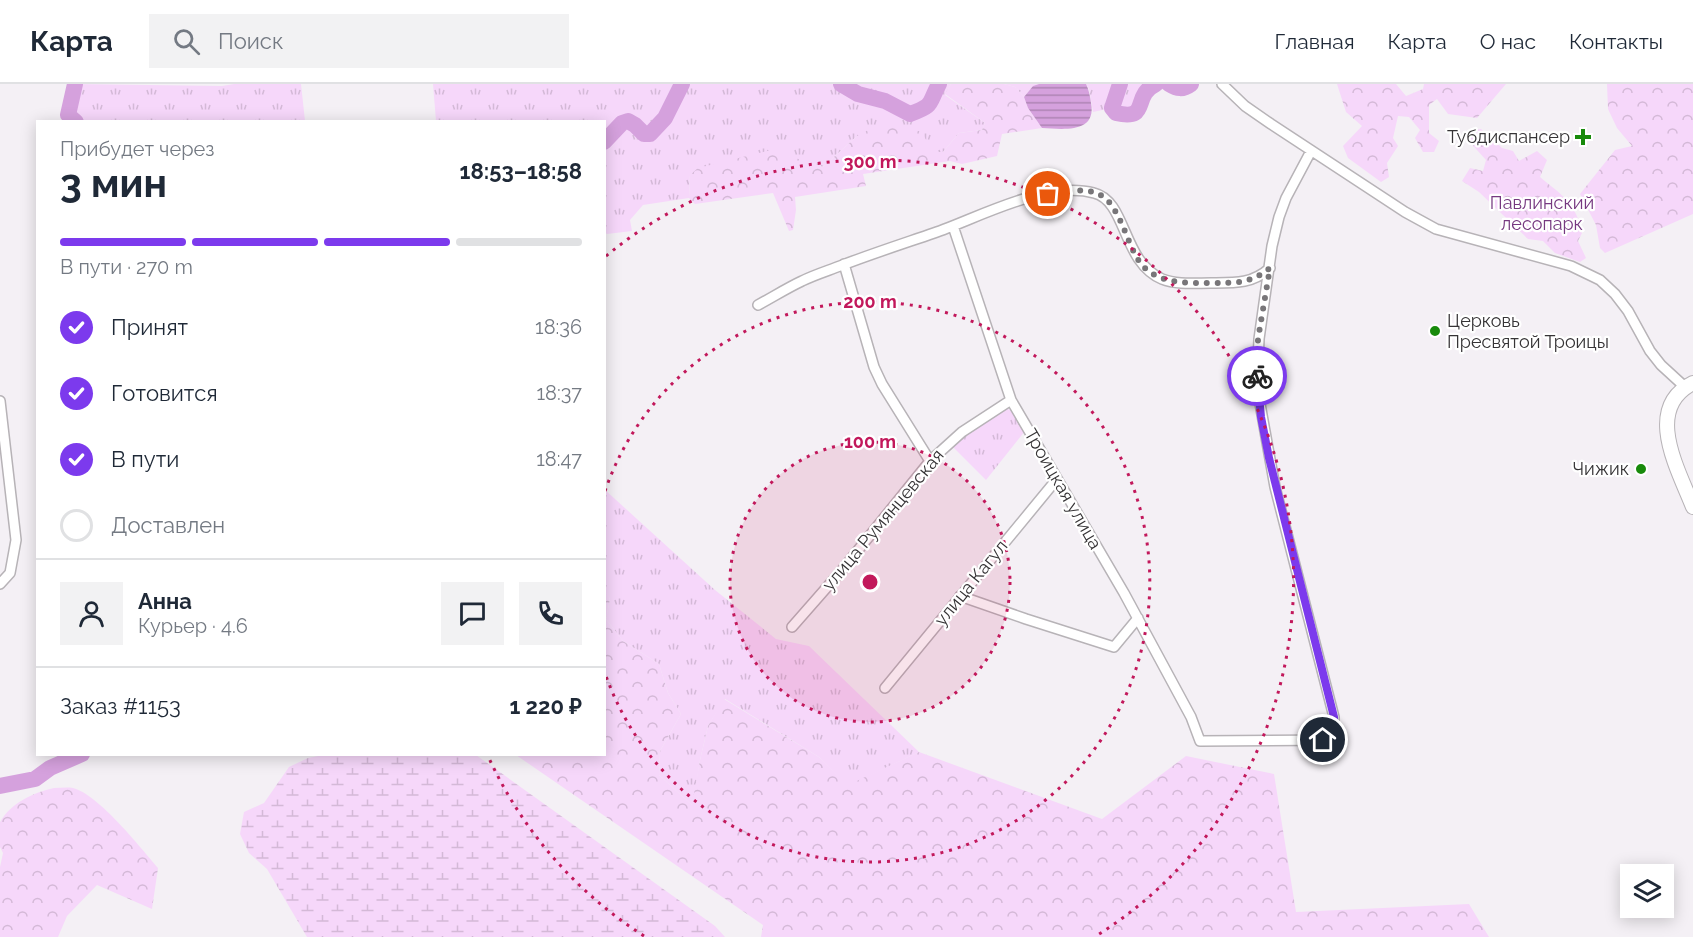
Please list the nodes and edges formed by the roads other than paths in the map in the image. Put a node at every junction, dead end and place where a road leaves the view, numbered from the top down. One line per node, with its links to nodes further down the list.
1 (1222, 84): 2 (street)
2 (1311, 151): 5 (street); 7 (street)
3 (953, 226): 4 (street); 5 (street); 8 (street, Троицкая улица)
4 (844, 264): 6 (street); 10 (street)
5 (1270, 268): 15 (street, Троицкая улица)
6 (758, 305)
7 (1689, 385): 12 (main road)
8 (1011, 400): 10 (street, улица Румянцевская); 11 (street, Троицкая улица)
9 (0, 401): 13 (street)
10 (930, 461): 16 (street, улица Румянцевская)
11 (1057, 479): 14 (street, улица Кагул); 15 (street, Троицкая улица)
12 (1693, 507)
13 (0, 584)
14 (960, 596): 15 (street); 17 (street, улица Кагул)
15 (1138, 618)
16 (792, 627)
17 (885, 688)

